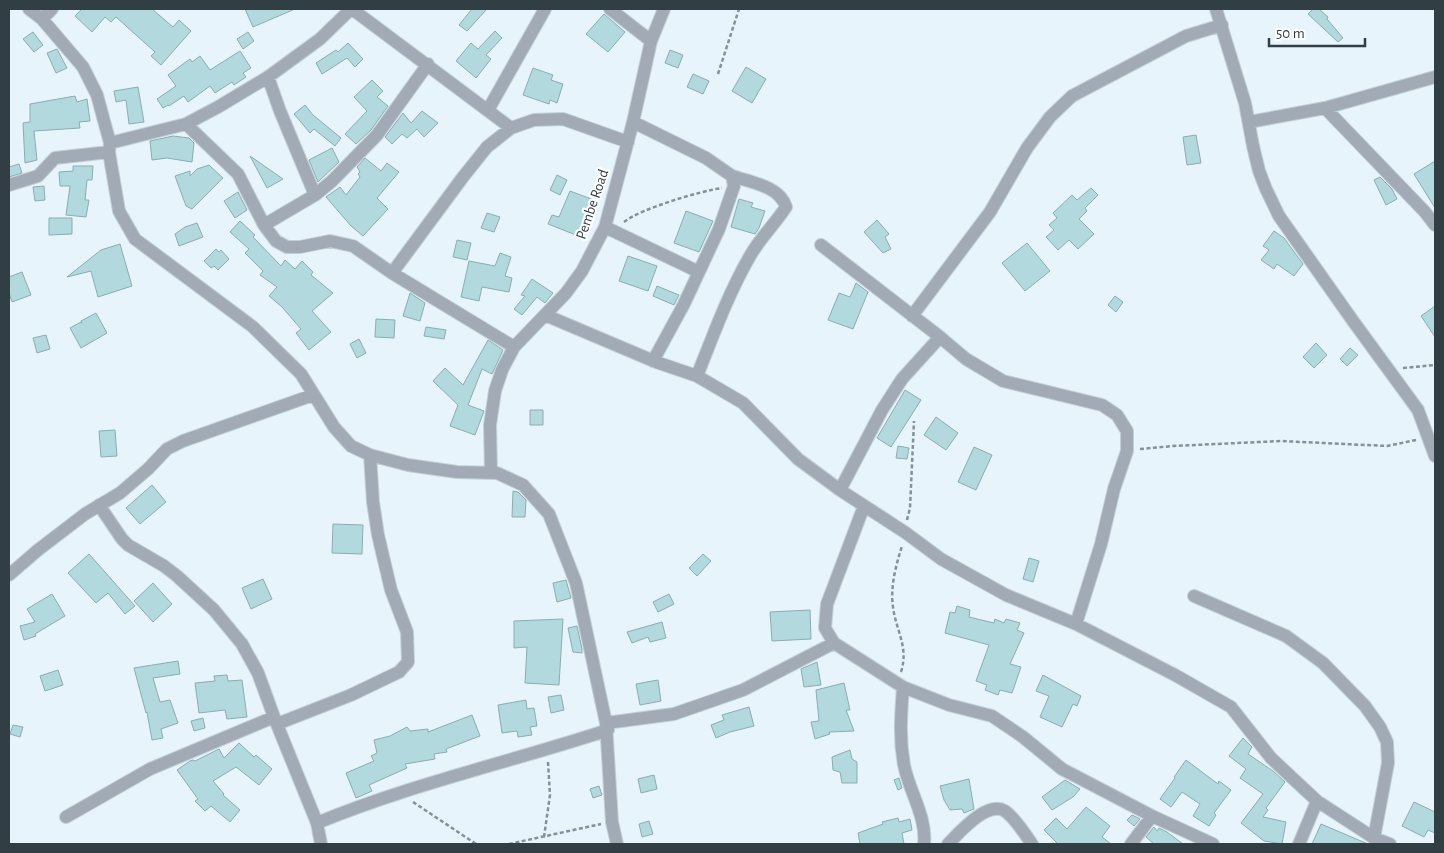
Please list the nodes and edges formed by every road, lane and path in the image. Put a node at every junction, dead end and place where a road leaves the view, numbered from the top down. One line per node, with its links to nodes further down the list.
1 (29, 9): 9 (street)
2 (52, 9): 9 (street)
3 (351, 9): 12 (street); 14 (street)
4 (545, 9): 17 (street)
5 (610, 9): 11 (street)
6 (664, 9): 11 (street, Pembe Road)
7 (739, 9): 13 (path)
8 (1216, 9): 10 (street)
9 (42, 18): 23 (street)
10 (1222, 25): 19 (street); 34 (street)
11 (651, 41): 18 (street, Pembe Road)
12 (428, 64): 17 (street); 26 (street)
13 (718, 74)
14 (268, 77): 20 (street); 26 (street)
15 (1435, 77): 16 (street)
16 (1325, 108): 19 (street); 28 (street)
17 (488, 110): 21 (street)
18 (633, 122): 22 (street, Pembe Road); 24 (street)
19 (1249, 122): 39 (street)
20 (186, 124): 23 (street); 27 (street)
21 (511, 128): 22 (street); 32 (street)
22 (628, 142): 29 (street, Pembe Road)
23 (110, 147): 25 (street); 41 (street)
24 (733, 181): 29 (path); 31 (street); 40 (street)
25 (9, 185)
26 (315, 195): 27 (street)
27 (264, 225): 32 (street)
28 (1435, 225)
29 (609, 229): 31 (street); 33 (street, Pembe Road)
30 (821, 245): 34 (street)
31 (698, 272): 37 (street)
32 (392, 273): 36 (street)
33 (544, 315): 36 (street, Pembe Road); 37 (street)
34 (912, 316): 35 (street)
35 (940, 337): 44 (street); 48 (street)
36 (514, 347): 47 (street, Pembe Road)
37 (652, 361): 40 (street)
38 (1435, 365): 39 (path)
39 (1389, 369): 43 (street)
40 (697, 376): 48 (street)
41 (313, 395): 45 (street); 49 (street)
42 (914, 420): 51 (path)
43 (1427, 438): 44 (path); 46 (street)
44 (1127, 451): 54 (street)
45 (370, 455): 47 (street); 57 (street)
46 (1435, 456)
47 (491, 473): 58 (street)
48 (840, 490): 50 (street)
49 (99, 505): 52 (street); 57 (street)
50 (864, 506): 51 (street); 55 (street)
51 (904, 531): 54 (street); 56 (path)
52 (9, 575)
53 (1194, 596): 67 (street)
54 (1076, 624): 61 (street)
55 (834, 643): 56 (street); 58 (street)
56 (901, 685): 62 (street); 72 (street)
57 (275, 721): 63 (street); 65 (street)
58 (607, 727): 59 (street); 64 (street)
59 (546, 750): 60 (street); 66 (path)
60 (399, 792): 65 (street); 69 (path)
61 (1317, 801): 67 (street); 77 (street)
62 (1152, 816): 75 (street); 76 (street)
63 (66, 817)
64 (612, 822): 66 (path); 71 (street)
65 (317, 823): 68 (street)
66 (544, 837): 70 (path)
67 (1374, 838): 78 (street)
68 (321, 844)
69 (476, 844)
70 (509, 844)
71 (616, 844)
72 (924, 844)
73 (948, 844): 74 (street)
74 (1032, 844)
75 (1131, 844)
76 (1213, 844)
77 (1300, 844)
78 (1390, 844)

